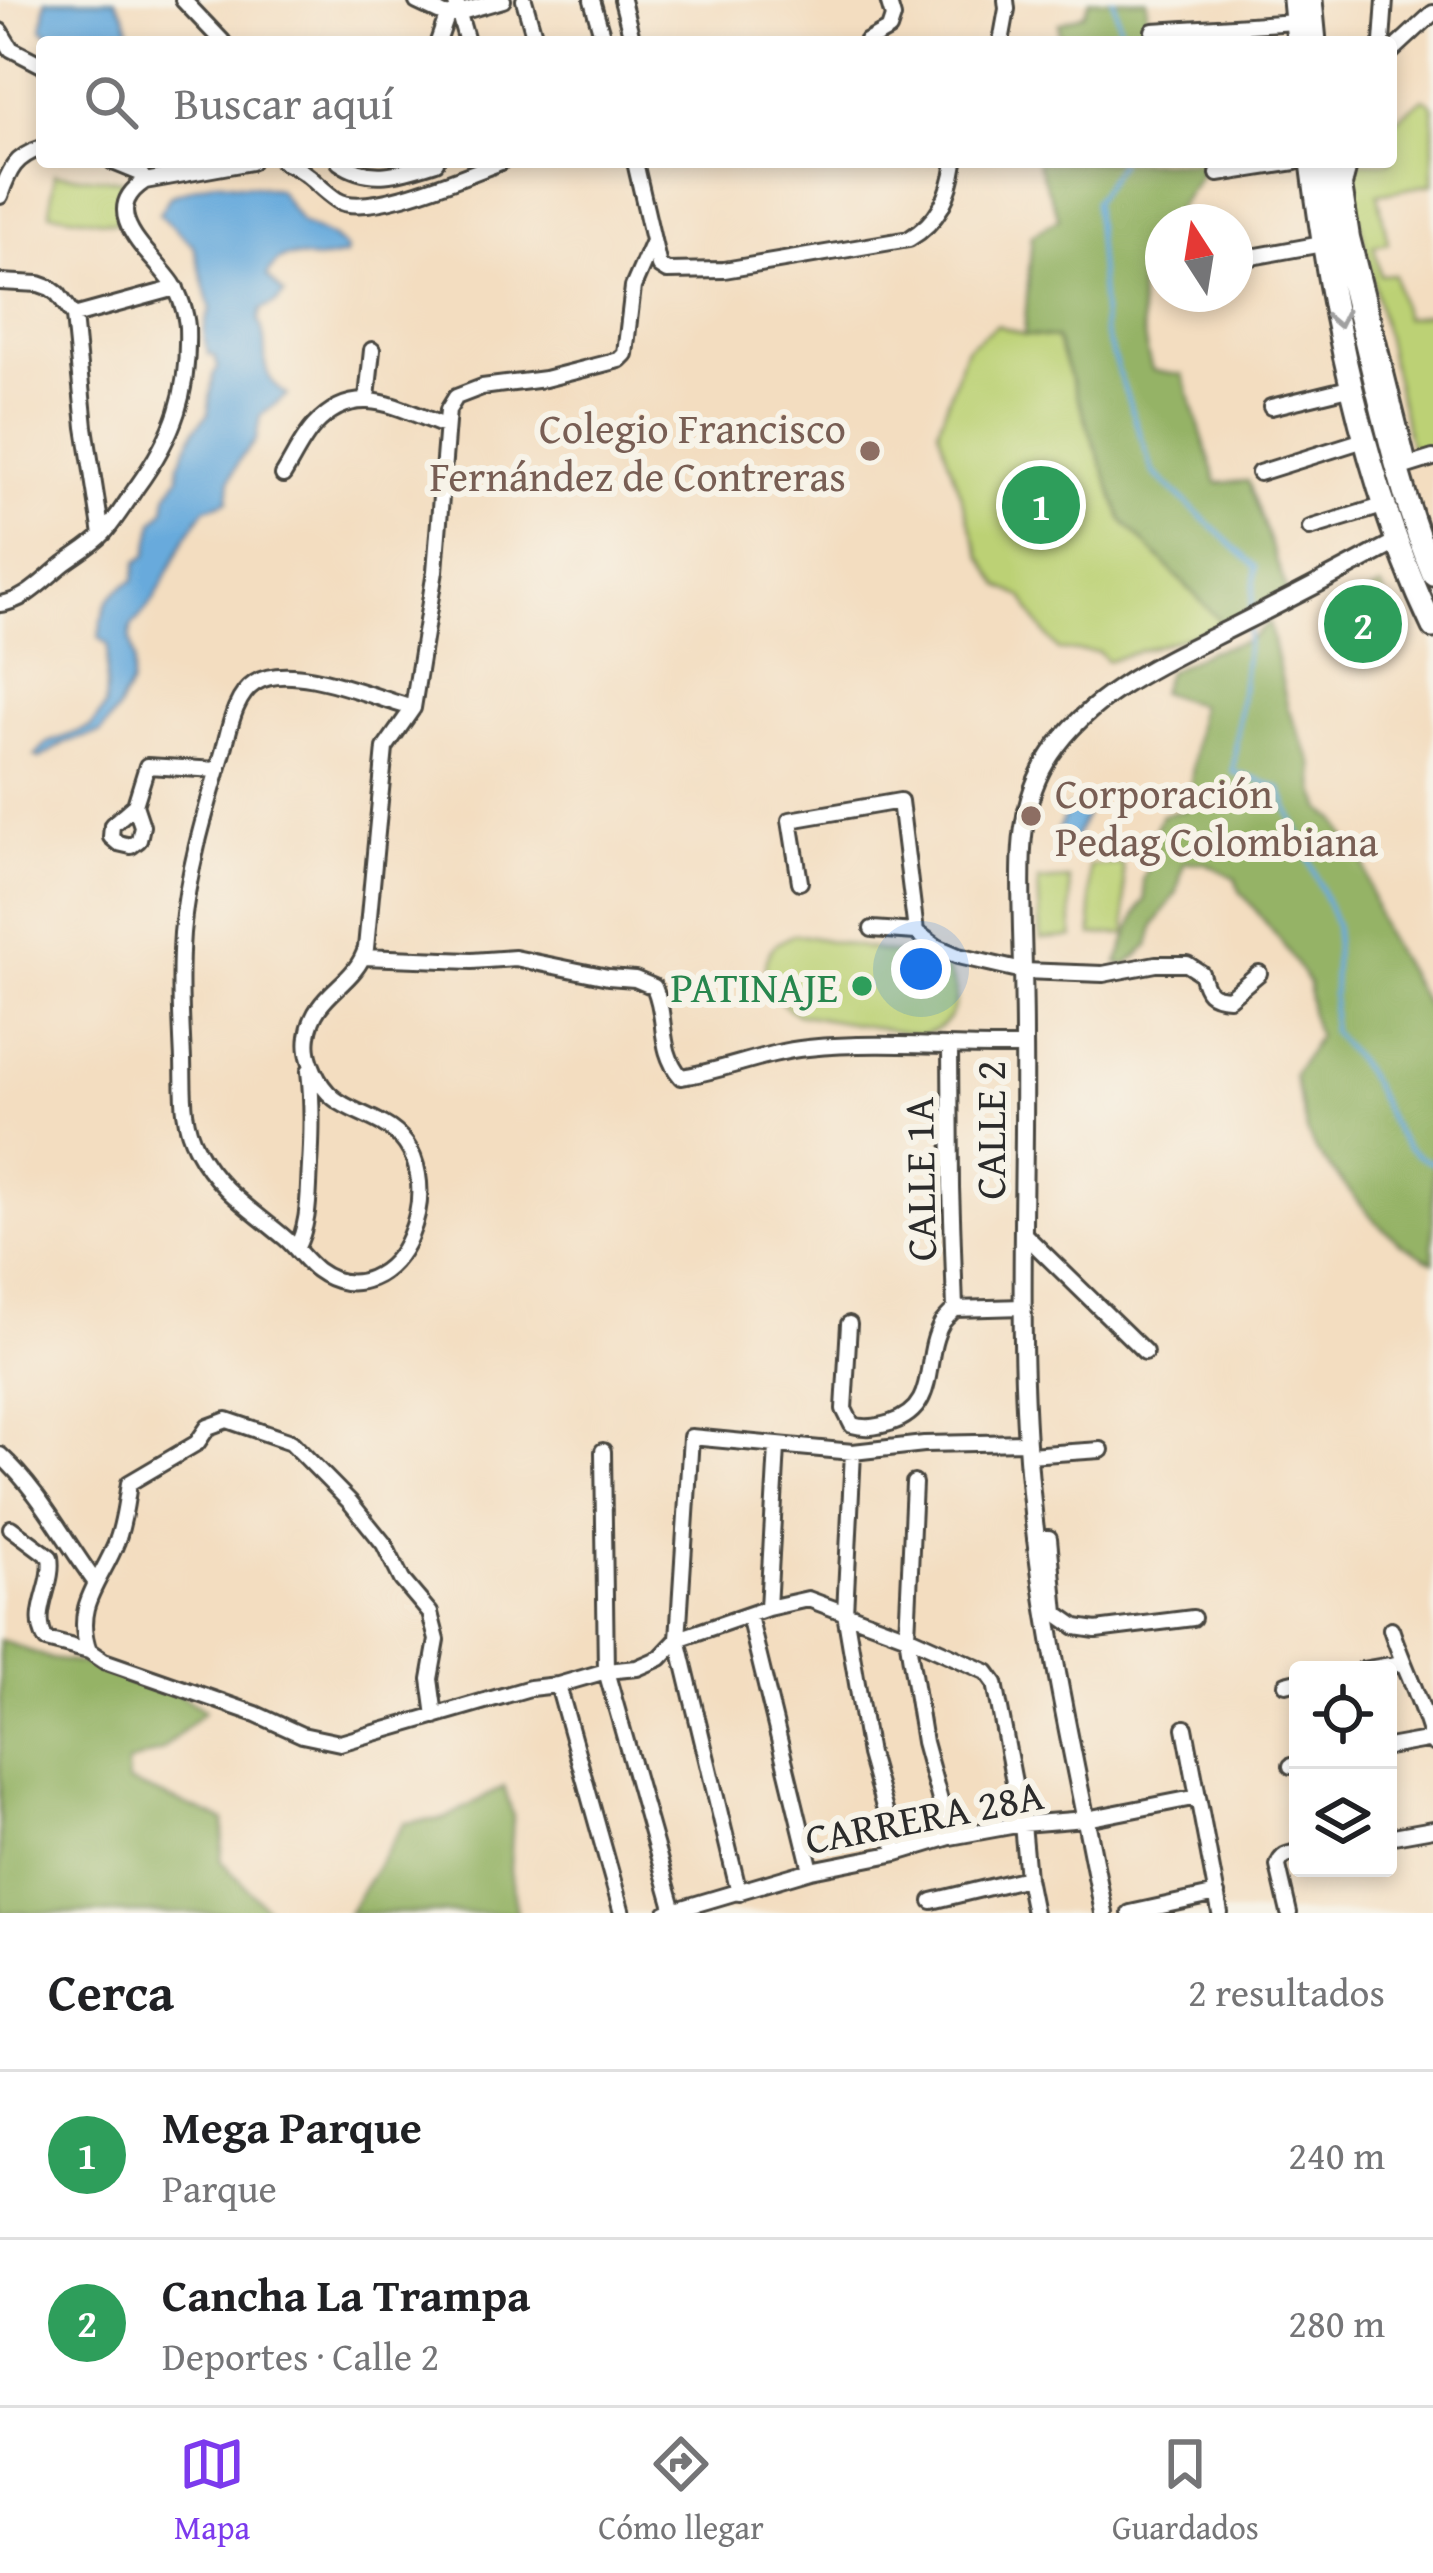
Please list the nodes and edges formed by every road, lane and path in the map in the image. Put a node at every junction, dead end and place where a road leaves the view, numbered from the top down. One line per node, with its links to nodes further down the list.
1 (183, 0): 16 (street)
2 (503, 0): 11 (street)
3 (524, 0): 17 (street)
4 (592, 0): 18 (street)
5 (622, 0): 19 (street)
6 (889, 0): 20 (street)
7 (1311, 0): 22 (main road)
8 (1385, 0): 23 (street)
9 (417, 2): 11 (street)
10 (1007, 3): 21 (street)
11 (454, 10)
12 (1433, 13): 24 (street)
13 (1296, 21): 15 (street)
14 (0, 31): 25 (street)
15 (1153, 31)
16 (217, 36)
17 (534, 36)
18 (602, 36)
19 (631, 36)
20 (877, 36)
21 (1002, 36)
22 (1314, 36)
23 (1382, 36)
24 (1397, 46)
25 (36, 62)
26 (36, 150): 40 (street)
27 (186, 168): 38 (street)
28 (300, 168): 31 (street)
29 (351, 168): 30 (street)
30 (417, 168)
31 (485, 168)
32 (636, 168): 41 (street)
33 (954, 168): 41 (street)
34 (1256, 168): 39 (street)
35 (1313, 168): 42 (main road)
36 (1329, 168): 54 (main road)
37 (1348, 168): 54 (street)
38 (142, 172): 45 (street)
39 (1218, 174)
40 (0, 196)
41 (653, 241): 51 (street)
42 (1322, 244): 43 (street); 48 (main road, one-way to 48)
43 (1253, 257)
44 (0, 282): 46 (street)
45 (176, 288): 46 (street); 59 (street)
46 (74, 316): 59 (street)
47 (372, 350): 49 (street)
48 (1353, 387): 50 (street); 52 (main road)
49 (367, 398): 51 (street); 56 (street)
50 (1271, 407)
51 (445, 426): 64 (street)
52 (1367, 439): 55 (street); 57 (main road)
53 (1433, 458): 54 (street)
54 (1402, 468): 61 (main road)
55 (1259, 472)
56 (283, 475)
57 (1386, 505): 58 (street); 60 (main road)
58 (1310, 527)
59 (102, 535): 62 (street)
60 (1396, 542): 63 (main road); 71 (street, CALLE 2)
61 (1433, 574)
62 (0, 604)
63 (1433, 627)
64 (412, 708): 65 (street); 70 (street)
65 (218, 770): 66 (street); 77 (street)
66 (135, 805)
67 (800, 882): 69 (street)
68 (872, 929): 69 (street)
69 (916, 932): 71 (street)
70 (363, 958): 74 (street); 75 (street)
71 (1023, 971): 72 (street); 73 (street, CALLE 2)
72 (1259, 974)
73 (1024, 1047): 74 (street); 76 (street, CALLE 2)
74 (950, 1048): 79 (street, CALLE 1A)
75 (307, 1053): 77 (street); 77 (street)
76 (1025, 1234): 78 (street, CALLE 2); 81 (street)
77 (296, 1249)
78 (1023, 1307): 79 (street); 83 (street, CALLE 2)
79 (955, 1309): 80 (street)
80 (849, 1324)
81 (1145, 1352)
82 (777, 1447): 86 (street); 92 (street); 98 (street)
83 (1028, 1448): 84 (street); 86 (street); 90 (street, CALLE 2)
84 (1101, 1450)
85 (603, 1451): 102 (street)
86 (853, 1452): 93 (street)
87 (0, 1455): 91 (street)
88 (914, 1483): 97 (street)
89 (11, 1528): 99 (street)
90 (1041, 1548): 95 (street); 109 (street, CALLE 2)
91 (96, 1583): 99 (street); 104 (street)
92 (768, 1608): 93 (street); 94 (street)
93 (845, 1613): 97 (street); 114 (street)
94 (749, 1616): 98 (street); 116 (street)
95 (1193, 1618)
96 (1391, 1629): 100 (street)
97 (907, 1636): 110 (street); 113 (street)
98 (679, 1639): 102 (street); 118 (street)
99 (89, 1651): 104 (street)
100 (1402, 1663): 101 (street); 106 (street)
101 (1397, 1664)
102 (606, 1671): 103 (street); 121 (street)
103 (558, 1684): 104 (street); 122 (street)
104 (435, 1716)
105 (1185, 1728): 108 (street)
106 (1432, 1741): 107 (street)
107 (1397, 1746)
108 (1198, 1797): 109 (street, CARRERA 28A); 119 (street)
109 (1086, 1820): 110 (street, CARRERA 28A); 124 (street, CALLE 2)
110 (1022, 1824): 113 (street, CARRERA 28A); 117 (street)
111 (1433, 1829): 112 (street)
112 (1397, 1835)
113 (950, 1837): 114 (street, CARRERA 28A)
114 (897, 1853): 116 (street, CARRERA 28A)
115 (1289, 1854): 127 (street)
116 (811, 1870): 118 (street, CARRERA 28A)
117 (1027, 1878): 120 (street); 123 (street)
118 (739, 1893): 121 (street, CARRERA 28A)
119 (1217, 1894): 125 (street); 126 (street)
120 (932, 1900)
121 (670, 1912)
122 (622, 1913)
123 (1034, 1913)
124 (1103, 1913)
125 (1130, 1913)
126 (1220, 1913)
127 (1289, 1913)

